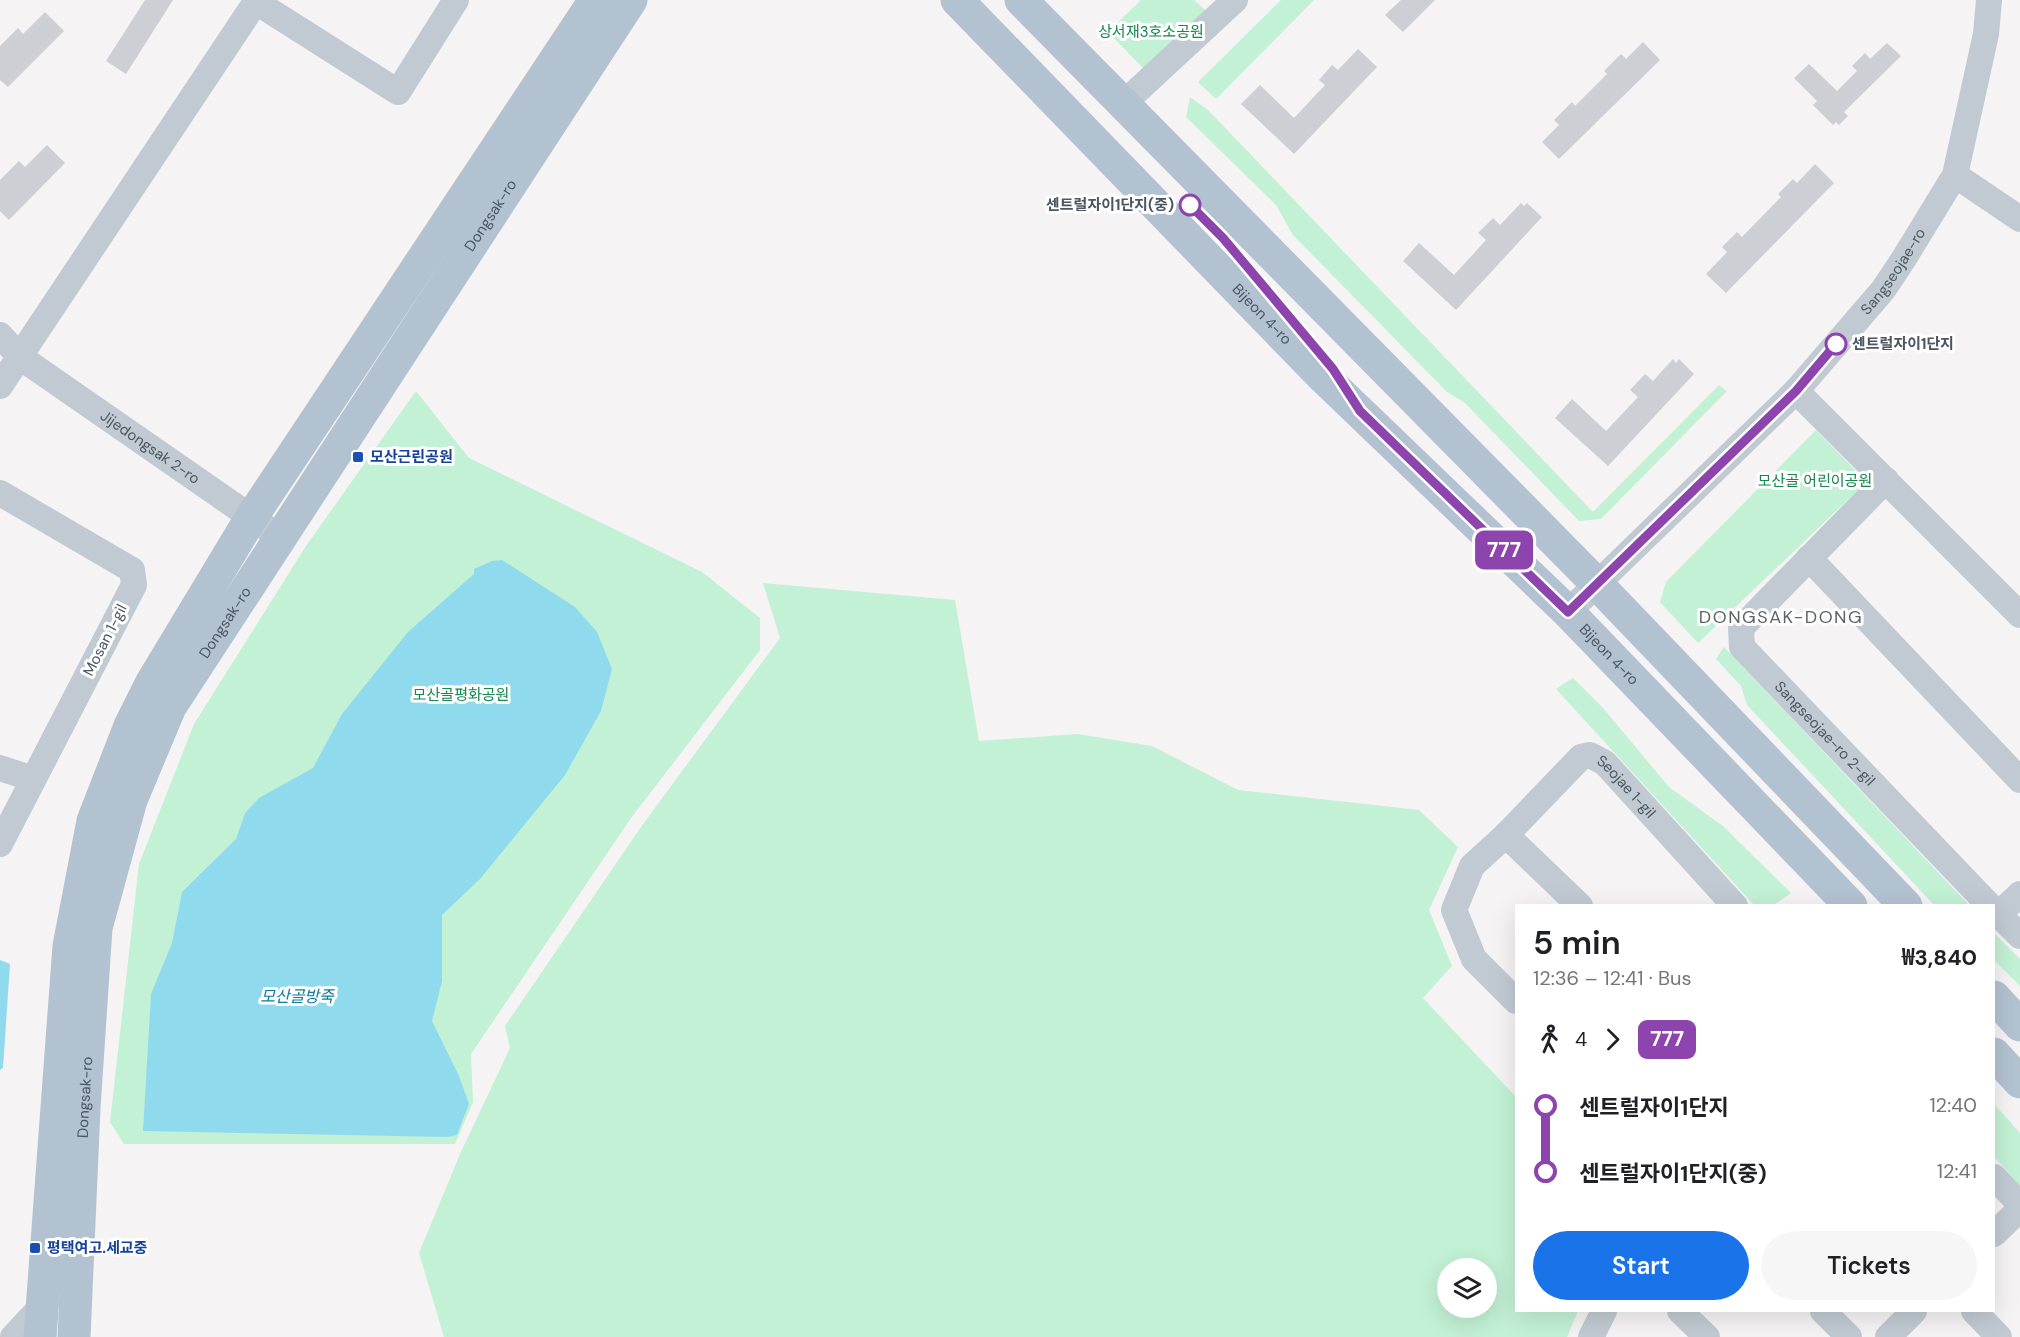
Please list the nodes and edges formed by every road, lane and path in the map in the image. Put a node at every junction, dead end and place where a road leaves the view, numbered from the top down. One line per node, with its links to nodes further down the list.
1 (456, 0): 8 (street)
2 (595, 0): 18 (main road, Dongsak-ro)
3 (631, 0): 19 (main road, Dongsak-ro)
4 (957, 0): 22 (main road, Bijeon 4-ro)
5 (1021, 0): 9 (main road)
6 (1235, 0): 9 (street)
7 (1989, 0): 10 (street, Sangseojae-ro)
8 (257, 1): 13 (street)
9 (1125, 102): 21 (main road)
10 (1954, 175): 11 (street); 15 (street, Sangseojae-ro)
11 (2020, 219)
12 (0, 335): 13 (street, Jijedongsak 2-ro)
13 (10, 354): 14 (street); 18 (street, Jijedongsak 2-ro)
14 (0, 386)
15 (1796, 391): 16 (street); 21 (street, Sangseojae-ro)
16 (1886, 480): 20 (street, Sangseojae-ro 2-gil); 23 (street)
17 (0, 493): 25 (street, Mosan 1-gil)
18 (251, 518): 19 (street, Jijedongsak 2-ro); 46 (main road, Dongsak-ro)
19 (281, 538): 54 (main road, Dongsak-ro)
20 (1809, 558): 26 (street); 34 (street, Sangseojae-ro 2-gil)
21 (1597, 584): 22 (street, Sangseojae-ro); 33 (main road)
22 (1568, 612): 32 (main road, Bijeon 4-ro)
23 (2020, 615)
24 (0, 768): 25 (street)
25 (33, 779): 28 (street, Mosan 1-gil)
26 (2020, 780)
27 (1506, 835): 30 (street); 31 (street, Seojae 1-gil); 39 (street)
28 (0, 844)
29 (2020, 894): 35 (street)
30 (1578, 904)
31 (1733, 904)
32 (1849, 904)
33 (1904, 904)
34 (1988, 904)
35 (1995, 909)
36 (1995, 911): 37 (street, Sangseojae-ro 2-gil)
37 (2020, 936)
38 (1995, 998): 40 (main road)
39 (1515, 1000)
40 (2020, 1025)
41 (1995, 1055): 42 (main road)
42 (2020, 1082)
43 (1995, 1178): 44 (street)
44 (2020, 1206): 45 (street)
45 (1995, 1233)
46 (44, 1304): 52 (street); 53 (main road, Dongsak-ro)
47 (1604, 1312): 55 (street)
48 (1681, 1312): 56 (street)
49 (1824, 1312): 57 (street)
50 (1913, 1312): 58 (street)
51 (1975, 1312): 59 (street)
52 (13, 1337)
53 (40, 1337)
54 (74, 1337)
55 (1591, 1337)
56 (1707, 1337)
57 (1849, 1337)
58 (1888, 1337)
59 (1999, 1337)

